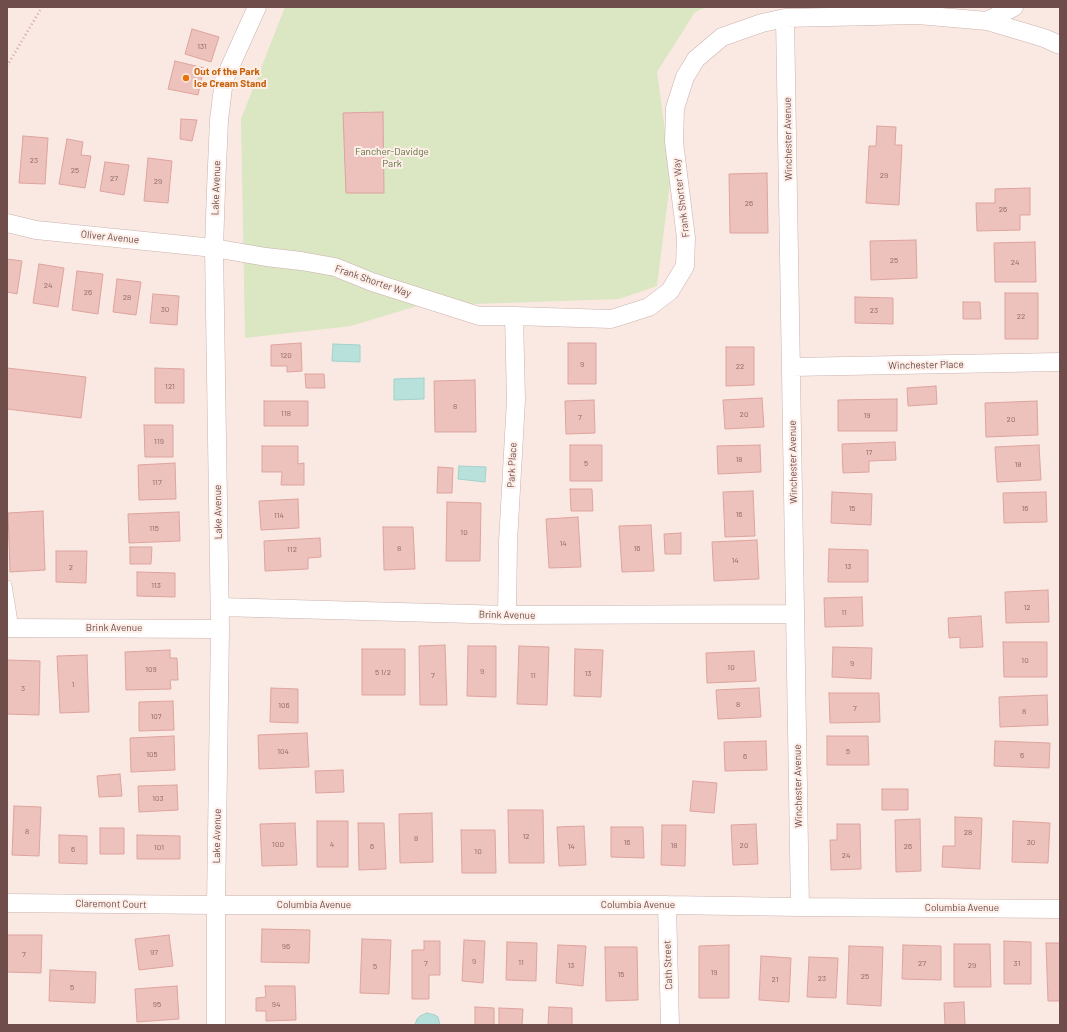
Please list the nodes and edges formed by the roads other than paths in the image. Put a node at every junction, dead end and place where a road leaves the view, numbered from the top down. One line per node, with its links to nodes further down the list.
1 (257, 7): 7 (street, Lake Avenue)
2 (1014, 7): 4 (street)
3 (786, 18): 4 (street, Frank Shorter Way); 8 (street, Frank Shorter Way); 10 (street, Winchester Avenue)
4 (987, 22): 5 (street, Frank Shorter Way)
5 (1060, 45)
6 (7, 223): 7 (street, Oliver Avenue)
7 (214, 248): 8 (street, Frank Shorter Way); 12 (street, Lake Avenue)
8 (514, 316): 14 (street, Park Place)
9 (1060, 362): 10 (street, Winchester Place)
10 (792, 367): 13 (street, Winchester Avenue)
11 (7, 584): 15 (lane)
12 (220, 607): 14 (street, Brink Avenue); 16 (street, Lake Avenue)
13 (794, 614): 14 (street, Brink Avenue); 20 (street, Winchester Avenue)
14 (507, 615)
15 (10, 628): 16 (street, Brink Avenue)
16 (220, 629): 19 (street, Lake Avenue)
17 (7, 903): 19 (street, Claremont Court)
18 (667, 905): 19 (street, Columbia Avenue); 20 (street, Columbia Avenue); 23 (street, Cath Street)
19 (216, 906): 22 (street, Lake Avenue)
20 (800, 907): 21 (street, Columbia Avenue)
21 (1060, 909)
22 (216, 1025)
23 (670, 1025)

